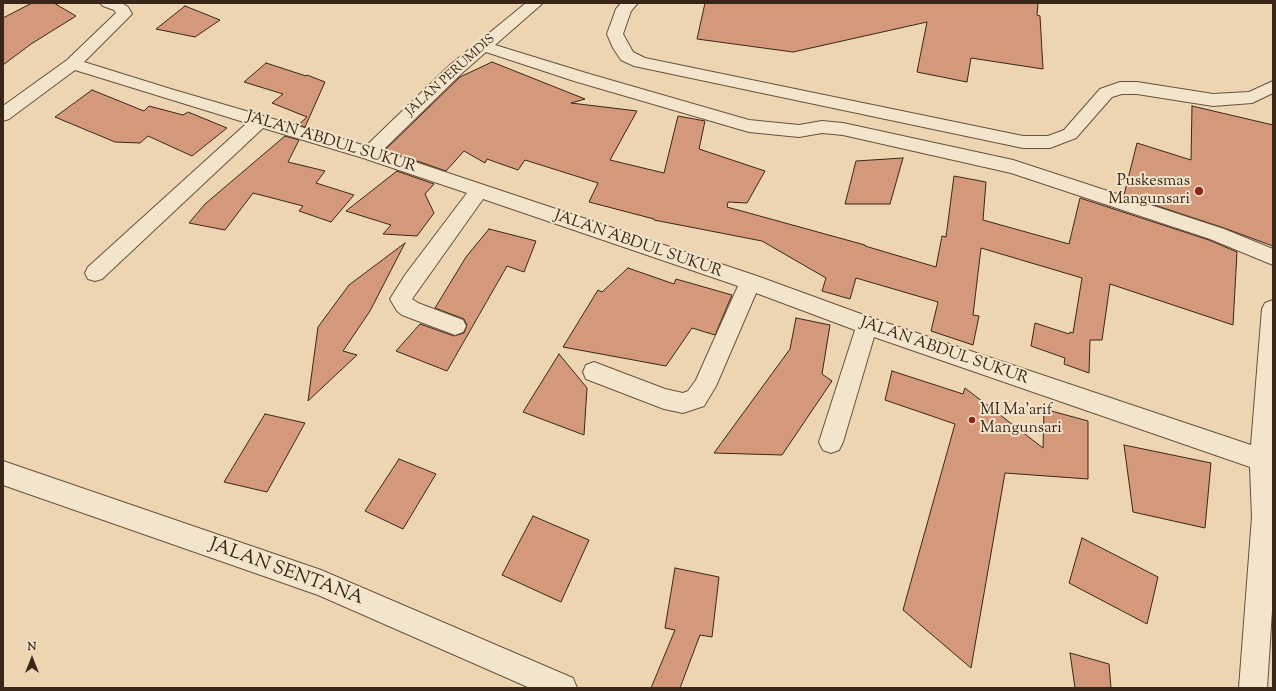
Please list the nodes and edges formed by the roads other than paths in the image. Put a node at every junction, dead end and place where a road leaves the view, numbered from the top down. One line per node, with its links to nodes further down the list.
1 (108, 3): 5 (street)
2 (535, 3): 4 (street, JALAN PERUMDIS)
3 (630, 3): 6 (street)
4 (483, 46): 10 (street, JALAN PERUMDIS); 12 (street)
5 (72, 64): 7 (street); 9 (street, JALAN ABDUL SUKUR)
6 (1273, 86)
7 (11, 100): 8 (street)
8 (3, 115)
9 (260, 121): 10 (street, JALAN ABDUL SUKUR); 13 (street)
10 (369, 153): 11 (street, JALAN ABDUL SUKUR)
11 (479, 191): 14 (street, JALAN ABDUL SUKUR); 16 (street)
12 (1273, 257)
13 (95, 273)
14 (750, 282): 17 (street, JALAN ABDUL SUKUR); 19 (street)
15 (1273, 309): 18 (street)
16 (455, 326)
17 (867, 326): 20 (street); 21 (street, JALAN ABDUL SUKUR)
18 (1272, 356): 21 (street)
19 (594, 372)
20 (831, 442)
21 (1262, 460): 23 (street)
22 (3, 473): 24 (street, JALAN SENTANA)
23 (1269, 518): 25 (street)
24 (563, 688)
25 (1253, 688)

